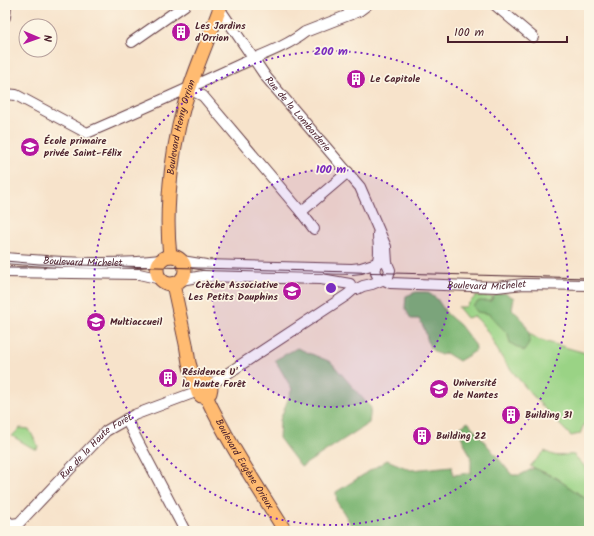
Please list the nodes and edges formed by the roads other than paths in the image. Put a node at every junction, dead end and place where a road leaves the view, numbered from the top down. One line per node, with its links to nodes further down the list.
1 (6, 5): 9 (street)
2 (185, 5): 11 (street)
3 (346, 5): 8 (street)
4 (367, 5): 8 (street)
5 (495, 5): 7 (street)
6 (219, 6): 12 (street, Rue de la Lombarderie); 13 (main road, Boulevard Henry Orrion)
7 (507, 9): 10 (street)
8 (352, 14): 12 (street)
9 (5, 17)
10 (533, 37)
11 (132, 42)
12 (254, 59): 13 (street); 15 (street, Rue de la Lombarderie)
13 (189, 89): 14 (street); 16 (street); 19 (main road, Boulevard Henry Orrion)
14 (5, 94)
15 (348, 172): 16 (street); 21 (street, Rue de la Lombarderie)
16 (300, 212): 17 (street)
17 (314, 229)
18 (5, 258): 19 (street, Boulevard Michelet)
19 (165, 258): 20 (main road); 24 (main road)
20 (182, 261): 22 (street); 26 (main road)
21 (382, 263): 22 (street); 25 (street, Rue de la Lombarderie)
22 (354, 269): 28 (street)
23 (5, 272): 24 (street, Boulevard Michelet)
24 (161, 279): 26 (main road)
25 (384, 280): 27 (street, Boulevard Michelet); 28 (street, Boulevard Michelet)
26 (177, 282): 28 (street, Boulevard Michelet); 29 (main road, Boulevard Eugène Orieux)
27 (589, 285)
28 (356, 286): 29 (street, Rue de la Haute Forêt)
29 (203, 388): 30 (street, Rue de la Haute Forêt); 33 (main road, Boulevard Eugène Orieux)
30 (126, 419): 31 (street, Rue de la Haute Forêt); 32 (street)
31 (8, 521)
32 (185, 531)
33 (285, 531)

